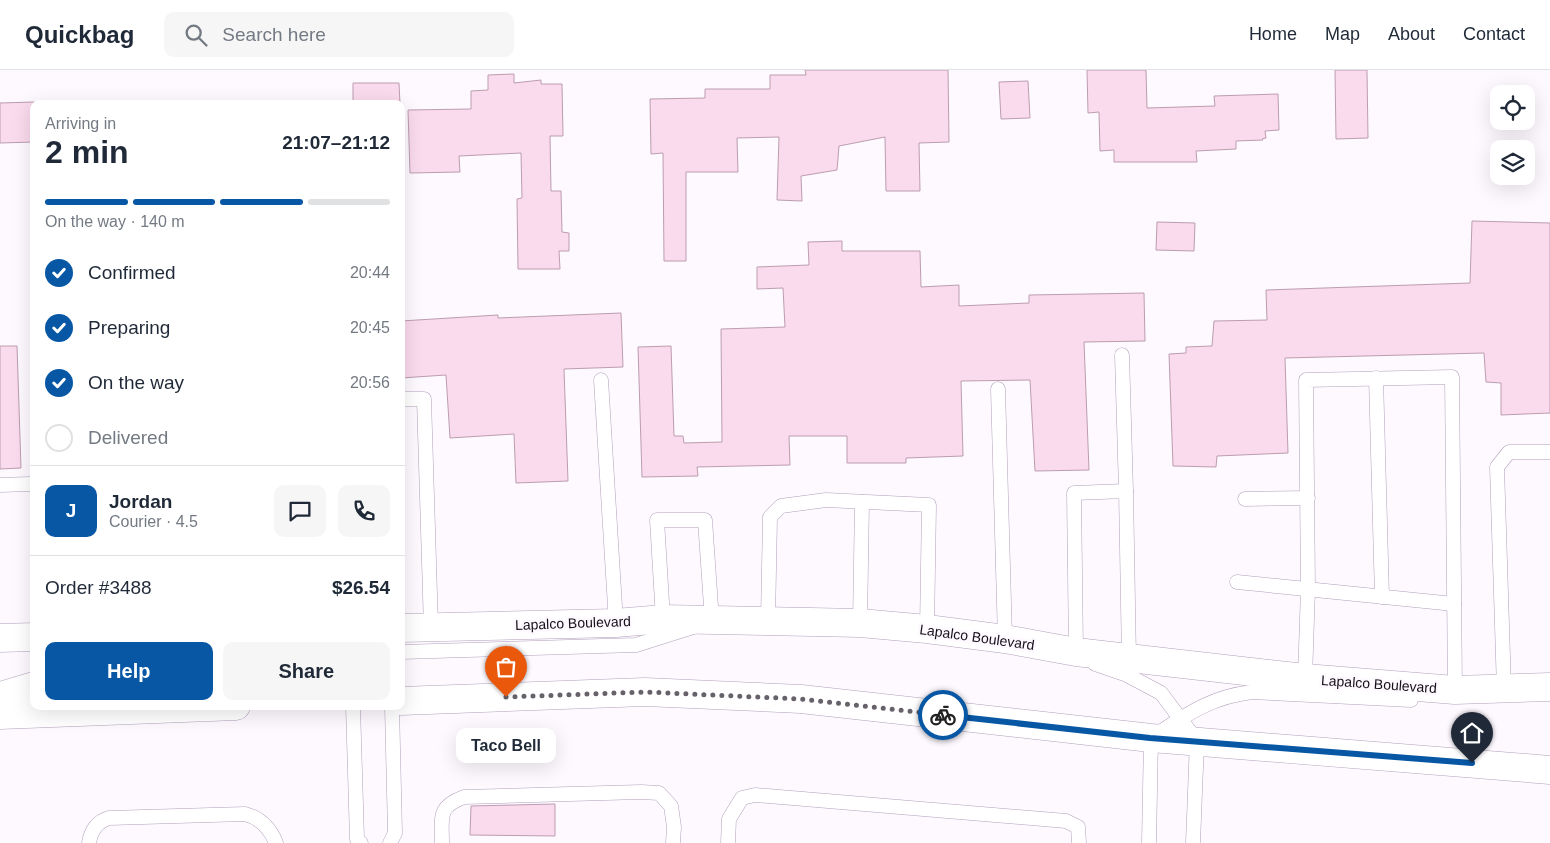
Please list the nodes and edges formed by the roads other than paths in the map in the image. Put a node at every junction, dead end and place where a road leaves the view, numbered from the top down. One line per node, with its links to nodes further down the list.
1 (1122, 355): 9 (lane)
2 (1376, 378): 10 (lane); 15 (lane); 16 (lane)
3 (601, 380): 20 (lane)
4 (998, 389): 27 (lane)
5 (405, 399): 22 (lane)
6 (1550, 452): 35 (lane)
7 (30, 484): 8 (lane)
8 (0, 485)
9 (1126, 491): 30 (lane); 31 (lane)
10 (1308, 498): 11 (lane); 14 (lane)
11 (1245, 499)
12 (862, 502): 19 (lane); 21 (lane); 24 (lane)
13 (1237, 582): 14 (lane)
14 (1308, 589): 15 (lane); 32 (lane)
15 (1382, 597): 16 (lane)
16 (1454, 604): 36 (lane)
17 (663, 619): 18 (main road, Lapalco Boulevard); 18 (lane); 20 (main road, Lapalco Boulevard)
18 (712, 620): 19 (main road, Lapalco Boulevard); 29 (lane)
19 (768, 620): 21 (main road, Lapalco Boulevard)
20 (616, 623): 22 (main road, Lapalco Boulevard)
21 (860, 624): 24 (main road, Lapalco Boulevard)
22 (431, 627): 23 (main road, Lapalco Boulevard)
23 (405, 628)
24 (927, 629): 27 (main road, Lapalco Boulevard)
25 (30, 637): 26 (main road)
26 (0, 638)
27 (1005, 639): 28 (main road, Lapalco Boulevard)
28 (1044, 646): 30 (main road, Lapalco Boulevard); 43 (lane)
29 (405, 652)
30 (1076, 652): 31 (main road, Lapalco Boulevard)
31 (1129, 659): 32 (main road, Lapalco Boulevard)
32 (1305, 678): 36 (main road, Lapalco Boulevard)
33 (30, 687): 37 (main road)
34 (1550, 687): 35 (main road, Lapalco Boulevard)
35 (1504, 689): 36 (main road, Lapalco Boulevard); 43 (lane)
36 (1455, 690)
37 (0, 696)
38 (405, 701): 44 (main road)
39 (118, 710): 42 (main road)
40 (353, 710): 49 (lane)
41 (392, 710): 50 (lane)
42 (0, 714)
43 (1180, 719): 44 (lane); 45 (lane)
44 (1150, 738): 45 (main road); 55 (lane)
45 (1197, 741): 46 (main road); 56 (lane)
46 (1550, 770)
47 (89, 843): 48 (lane)
48 (276, 843)
49 (360, 843)
50 (390, 843)
51 (442, 843): 52 (lane)
52 (673, 843)
53 (728, 843): 54 (lane)
54 (1078, 843)
55 (1150, 843)
56 (1193, 843)

